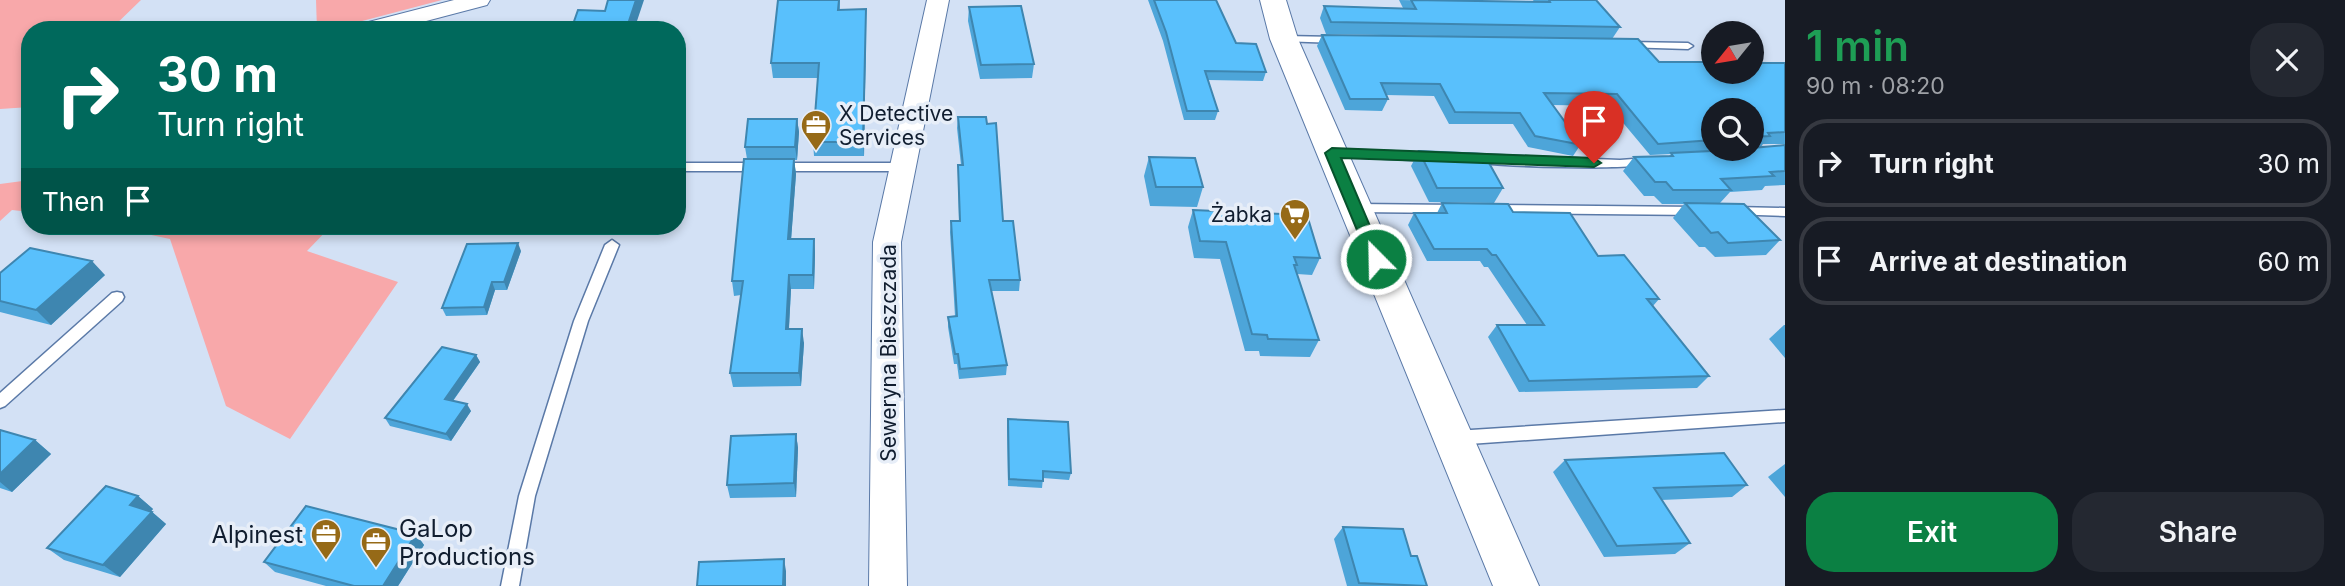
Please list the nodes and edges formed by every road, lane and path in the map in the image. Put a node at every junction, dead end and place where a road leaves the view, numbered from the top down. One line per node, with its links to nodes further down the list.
1 (479, 0): 4 (street)
2 (938, 0): 12 (street, Seweryna Bieszczada)
3 (1273, 0): 5 (street)
4 (399, 21)
5 (1284, 38): 6 (lane); 9 (street)
6 (1348, 40)
7 (1620, 45): 8 (lane)
8 (1688, 46)
9 (1332, 153): 10 (lane); 13 (street)
10 (1658, 161)
11 (686, 167): 12 (lane)
12 (905, 167): 21 (street, Seweryna Bieszczada)
13 (1355, 208): 14 (lane); 19 (street)
14 (1785, 212)
15 (612, 245): 20 (lane)
16 (117, 297): 17 (lane)
17 (0, 402)
18 (1785, 416): 19 (lane)
19 (1451, 439): 22 (street)
20 (510, 586)
21 (888, 586)
22 (1516, 586)

